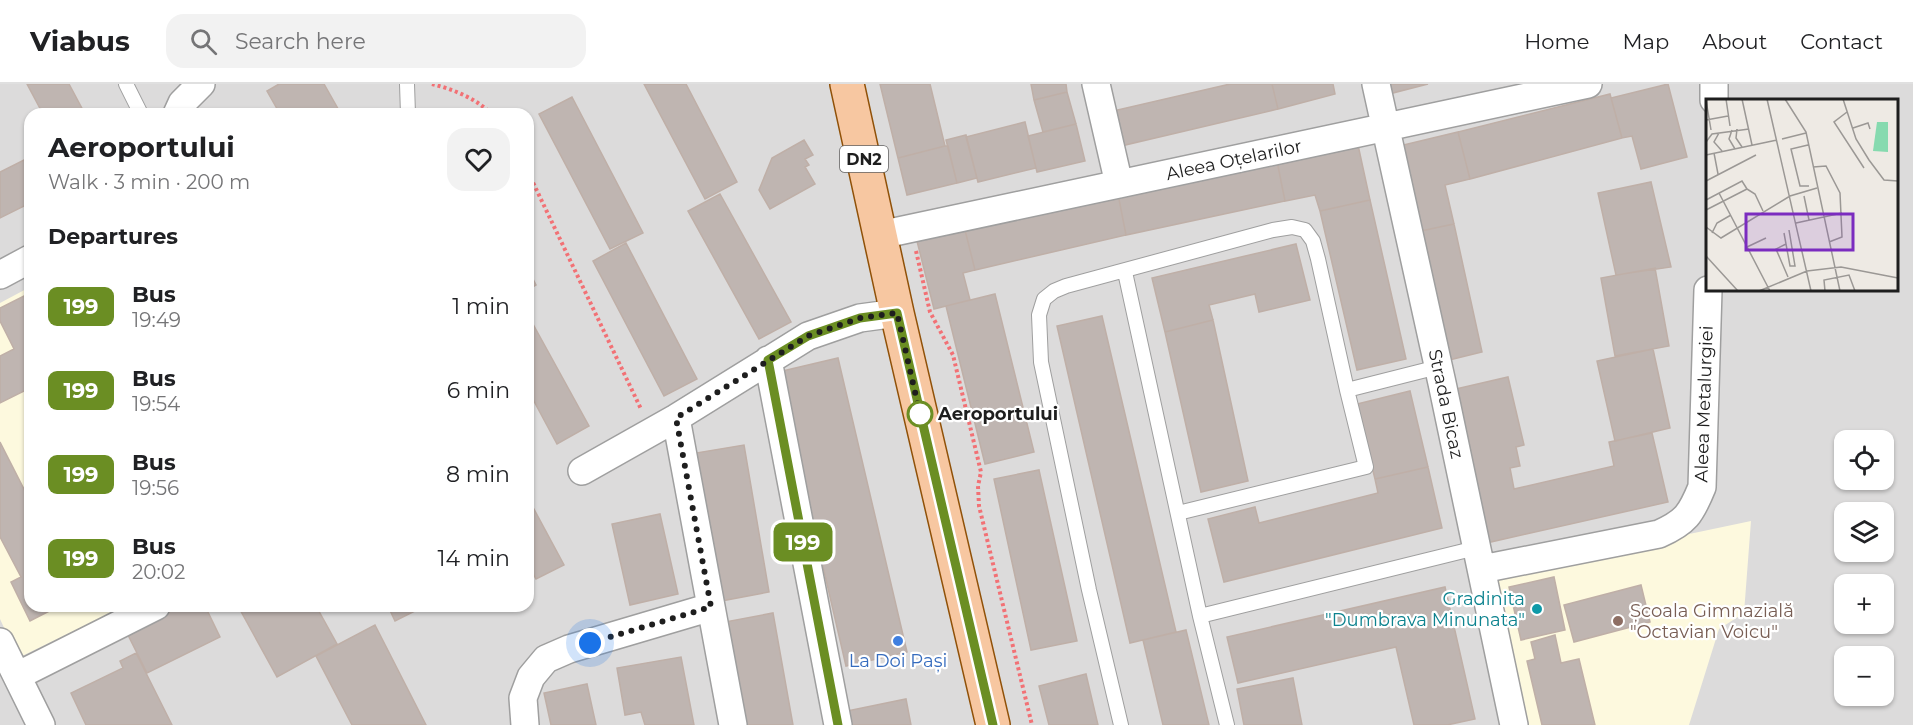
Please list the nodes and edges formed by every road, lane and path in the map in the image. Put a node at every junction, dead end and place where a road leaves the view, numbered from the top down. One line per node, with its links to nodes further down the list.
1 (126, 84): 10 (lane)
2 (201, 84): 11 (street)
3 (408, 84): 12 (lane)
4 (432, 84): 13 (path)
5 (847, 84): 17 (main road, DN2)
6 (1096, 84): 15 (street)
7 (1376, 84): 14 (street, Strada Bicaz)
8 (1588, 84): 9 (street, Aleea Oțelarilor)
9 (1549, 88): 14 (street, Aleea Oțelarilor)
10 (138, 108)
11 (180, 108)
12 (408, 108)
13 (486, 108)
14 (1386, 127): 15 (street, Aleea Oțelarilor); 24 (street, Strada Bicaz)
15 (1119, 184): 17 (street, Aleea Oțelarilor)
16 (534, 185): 27 (path)
17 (895, 232): 22 (main road, DN2); 41 (path)
18 (24, 262): 20 (street)
19 (1125, 272): 25 (lane); 29 (lane); 42 (lane)
20 (0, 275)
21 (1708, 291): 30 (street, Aleea Metalurgiei)
22 (897, 313): 23 (street); 40 (main road, DN2)
23 (768, 360): 26 (street); 39 (street)
24 (1438, 367): 25 (lane); 30 (street, Strada Bicaz)
25 (1347, 390): 29 (lane)
26 (676, 418): 27 (street); 31 (street)
27 (652, 431): 28 (street)
28 (582, 471)
29 (1178, 513): 33 (lane)
30 (1479, 559): 33 (lane); 44 (street, Strada Bicaz)
31 (711, 607): 37 (street); 38 (street)
32 (144, 612): 35 (street)
33 (1200, 616): 43 (lane)
34 (0, 642): 35 (street)
35 (17, 676): 36 (street)
36 (41, 725)
37 (525, 725)
38 (733, 725)
39 (838, 725)
40 (993, 725)
41 (1032, 725)
42 (1121, 725)
43 (1227, 725)
44 (1514, 725)

